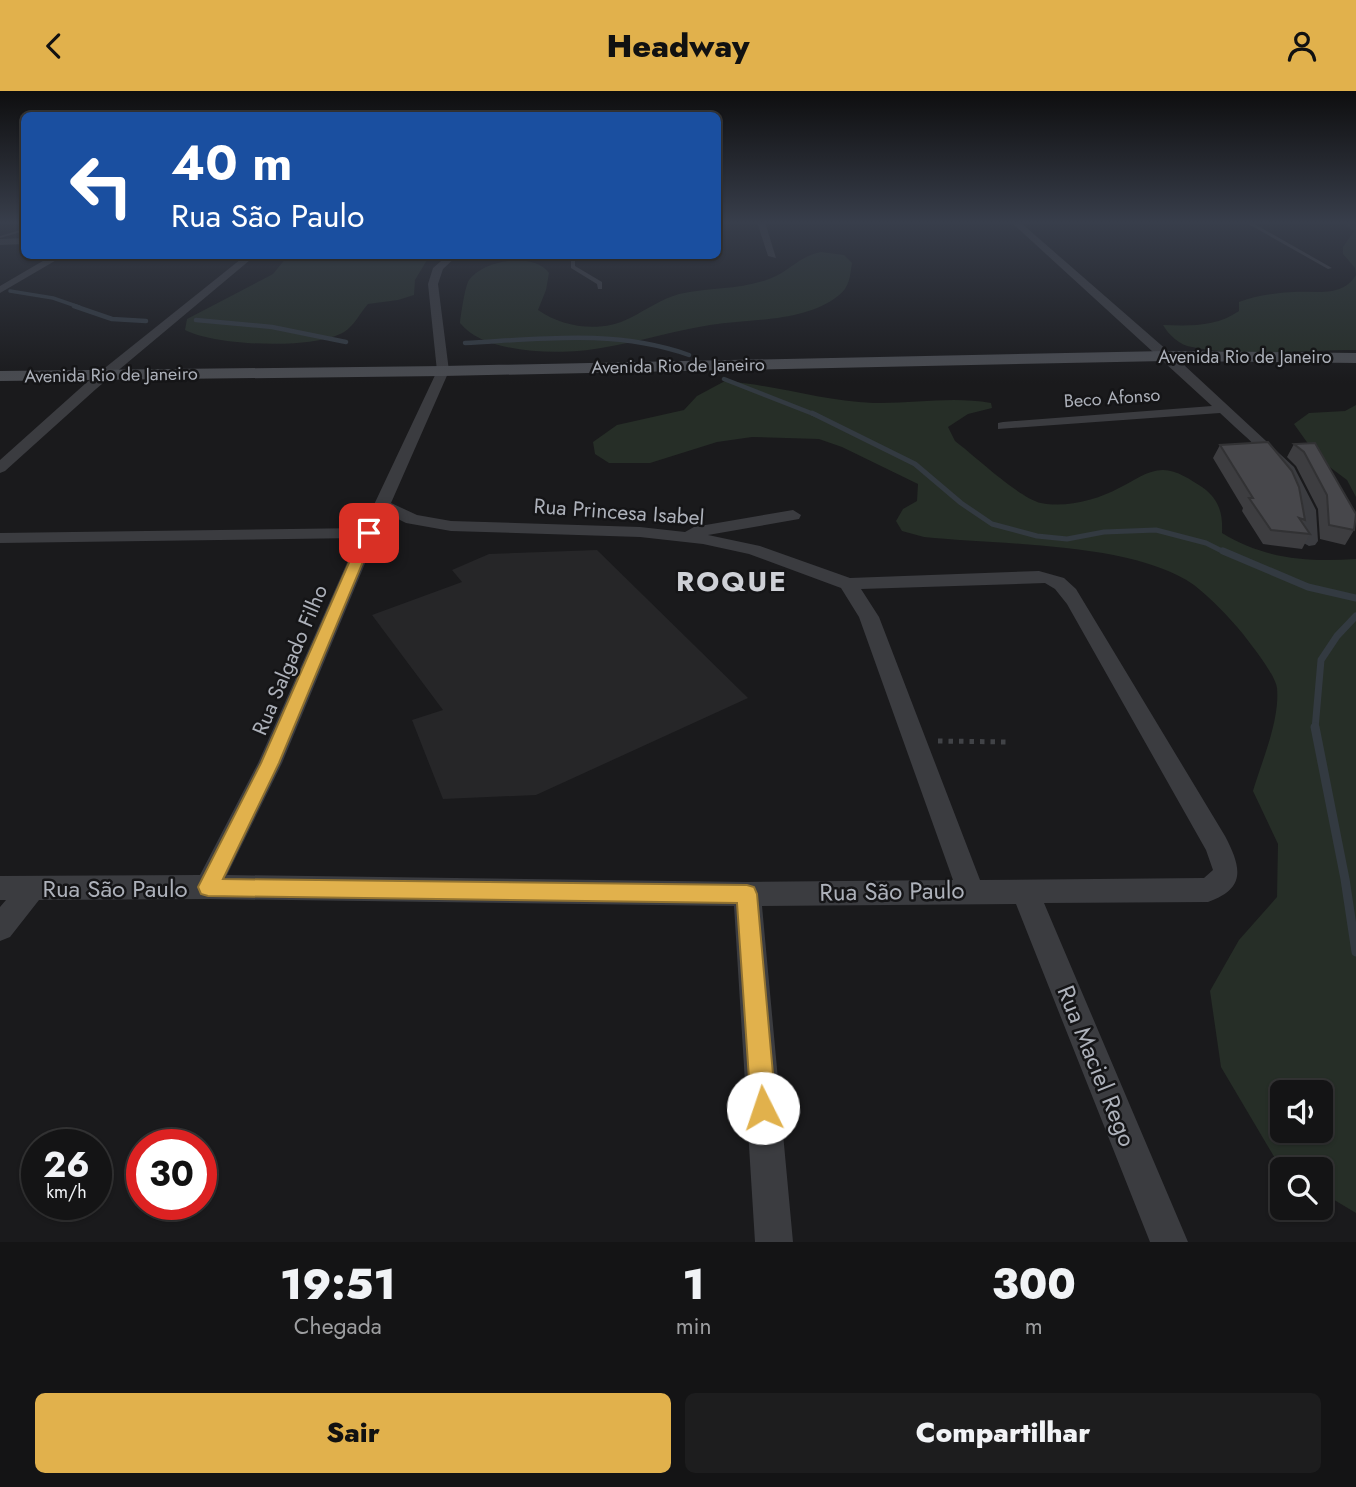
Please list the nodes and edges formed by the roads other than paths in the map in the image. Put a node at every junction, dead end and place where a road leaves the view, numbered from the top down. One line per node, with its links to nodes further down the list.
1 (25, 276): 7 (street)
2 (227, 276): 13 (street)
3 (436, 276): 12 (street)
4 (590, 276): 6 (lane)
5 (1075, 276): 9 (street)
6 (600, 288)
7 (0, 290)
8 (1356, 358): 9 (main road, Avenida Rio de Janeiro)
9 (1173, 362): 10 (main road, Avenida Rio de Janeiro); 12 (main road, Avenida Rio de Janeiro); 15 (street)
10 (1356, 368)
11 (0, 376): 13 (main road, Avenida Rio de Janeiro)
12 (441, 376): 13 (main road, Avenida Rio de Janeiro); 18 (street, Rua Salgado Filho)
13 (98, 381): 14 (main road, Avenida Rio de Janeiro); 17 (street)
14 (0, 387)
15 (1223, 409): 16 (street, Beco Afonso); 23 (street)
16 (1003, 426)
17 (0, 468)
18 (383, 505): 20 (street, Rua Salgado Filho); 21 (street, Rua Princesa Isabel)
19 (793, 515): 21 (street)
20 (369, 533): 22 (street); 25 (street, Rua Salgado Filho)
21 (678, 535): 24 (street, Rua Princesa Isabel)
22 (0, 538)
23 (1309, 541)
24 (848, 584): 28 (street); 29 (street, Rua São Paulo)
25 (208, 887): 27 (street, Rua São Paulo); 30 (street, Rua São Paulo)
26 (0, 888): 27 (street, Rua São Paulo)
27 (32, 888): 31 (street)
28 (970, 890): 29 (street, Rua São Paulo); 30 (street, Rua São Paulo)
29 (1025, 891): 33 (street, Rua Maciel Rego)
30 (747, 894): 32 (street)
31 (0, 928)
32 (774, 1242)
33 (1169, 1242)

